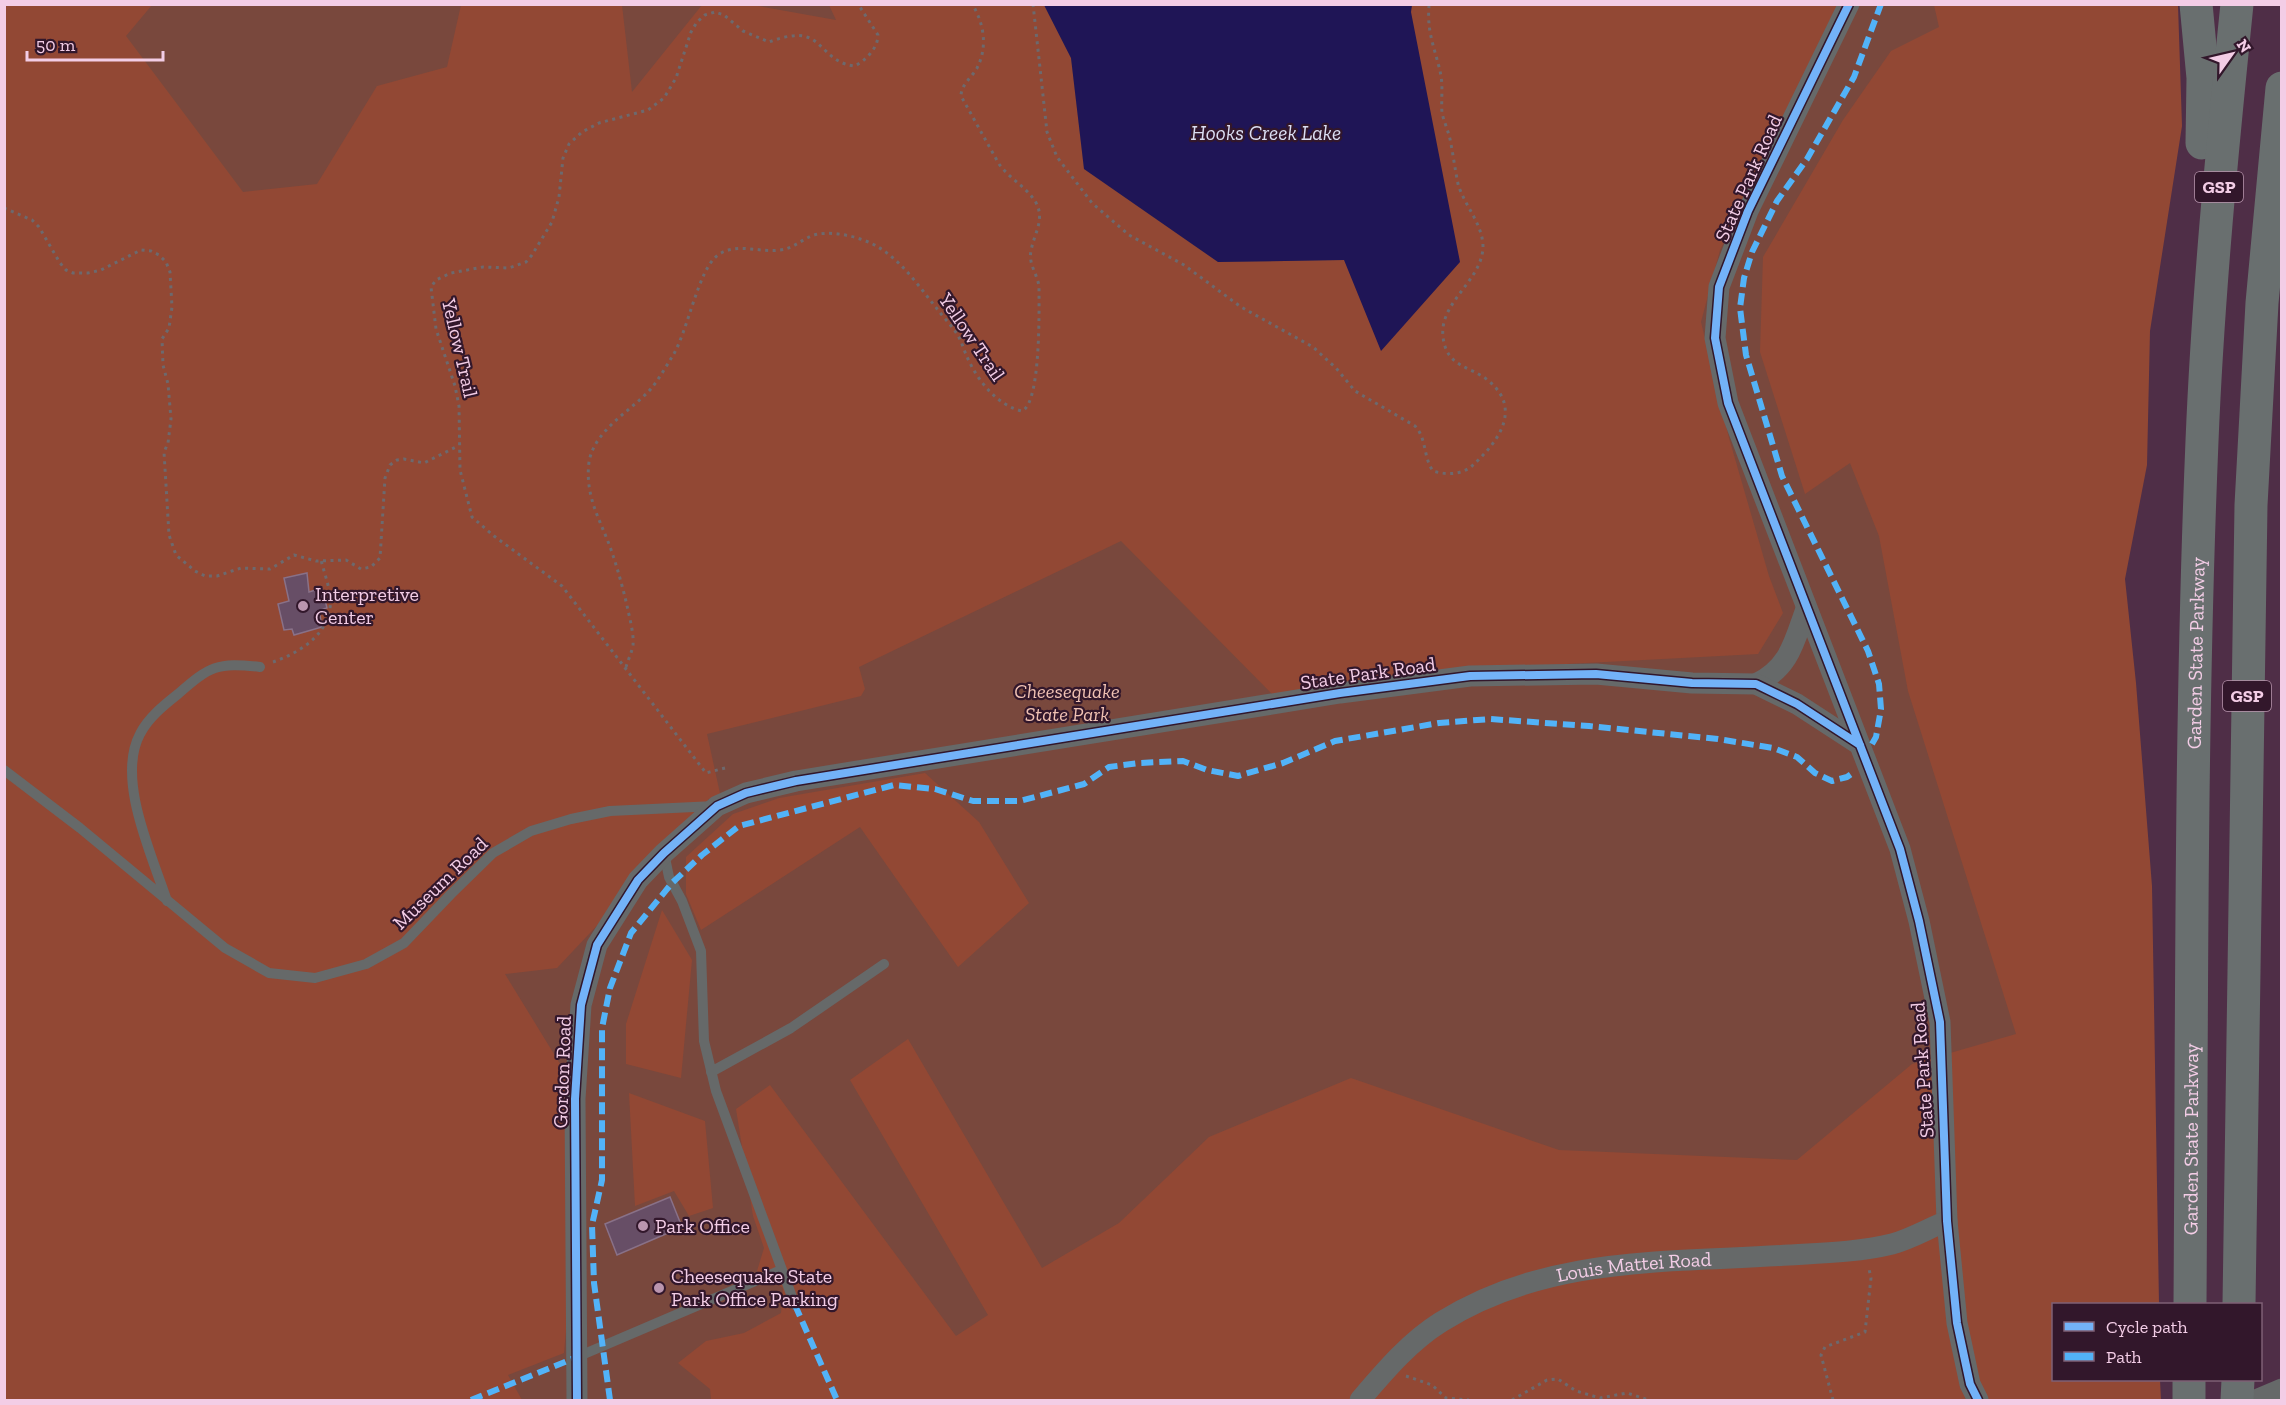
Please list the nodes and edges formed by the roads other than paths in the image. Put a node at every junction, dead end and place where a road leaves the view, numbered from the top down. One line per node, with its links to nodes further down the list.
1 (1849, 4): 6 (street, State Park Road)
2 (2196, 4): 5 (highway)
3 (2237, 4): 5 (highway, Garden State Parkway / GSP)
4 (2282, 88): 20 (highway, GSP)
5 (2206, 370): 19 (highway, Garden State Parkway / GSP)
6 (1806, 609): 8 (street); 9 (street, State Park Road)
7 (260, 667): 14 (lane)
8 (1756, 684): 9 (street, State Park Road); 10 (street, State Park Road)
9 (1860, 745): 17 (street, State Park Road)
10 (868, 769): 12 (street, Gordon Road)
11 (4, 770): 14 (lane, Museum Road)
12 (717, 806): 13 (street, Gordon Road); 14 (lane, Museum Road)
13 (664, 853): 16 (lane); 22 (street, Gordon Road)
14 (168, 901)
15 (884, 964): 16 (lane)
16 (711, 1072): 18 (lane)
17 (1947, 1221): 27 (street, Louis Mattei Road); 28 (street, State Park Road)
18 (781, 1270): 21 (lane); 22 (lane)
19 (2190, 1303)
20 (2239, 1303)
21 (795, 1305)
22 (577, 1357): 26 (street, Gordon Road)
23 (2189, 1381): 29 (highway)
24 (2238, 1381): 30 (highway)
25 (2282, 1389): 31 (street)
26 (577, 1401)
27 (1360, 1401)
28 (1978, 1401)
29 (2189, 1401)
30 (2237, 1401)
31 (2256, 1401)

